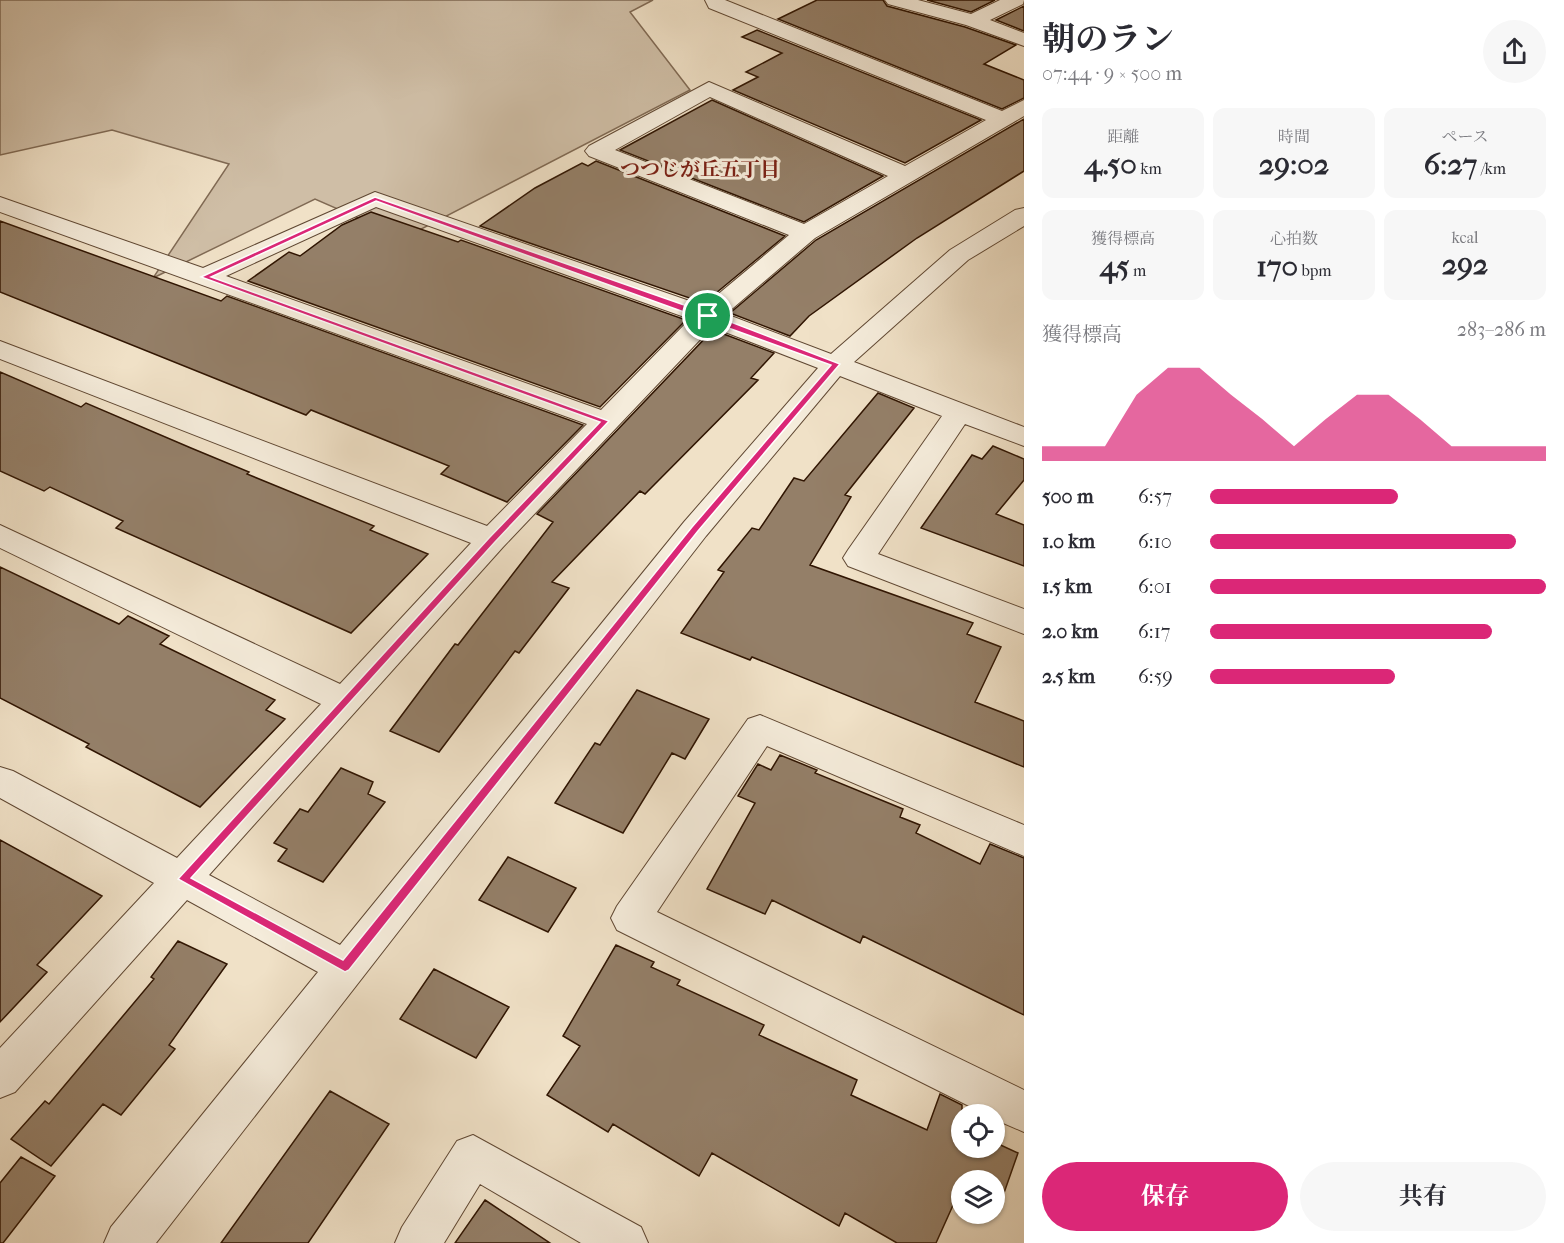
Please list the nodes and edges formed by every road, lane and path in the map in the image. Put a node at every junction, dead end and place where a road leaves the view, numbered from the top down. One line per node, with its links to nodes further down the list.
1 (715, 0): 7 (street)
2 (895, 0): 4 (street)
3 (1016, 0): 4 (street)
4 (974, 21): 5 (street)
5 (1024, 40)
6 (1024, 106): 7 (street)
7 (1003, 119): 8 (street)
8 (906, 175): 11 (street); 11 (street)
9 (0, 204): 12 (street)
10 (1024, 215): 15 (street)
11 (806, 234): 13 (street)
12 (204, 277): 13 (street); 17 (street)
13 (708, 316): 15 (street); 17 (street)
14 (0, 349): 20 (street)
15 (836, 364): 16 (street); 26 (street)
16 (958, 412): 18 (street); 21 (street)
17 (605, 421): 20 (street)
18 (1024, 437)
19 (0, 535): 22 (street)
20 (492, 540): 22 (street)
21 (1024, 622)
22 (345, 701): 25 (street)
23 (0, 781): 25 (street)
24 (1024, 841): 28 (street)
25 (183, 879): 26 (street); 27 (street)
26 (345, 967): 29 (street)
27 (0, 1078)
28 (1024, 1112)
29 (127, 1243)
30 (418, 1243): 31 (street)
31 (625, 1243)

